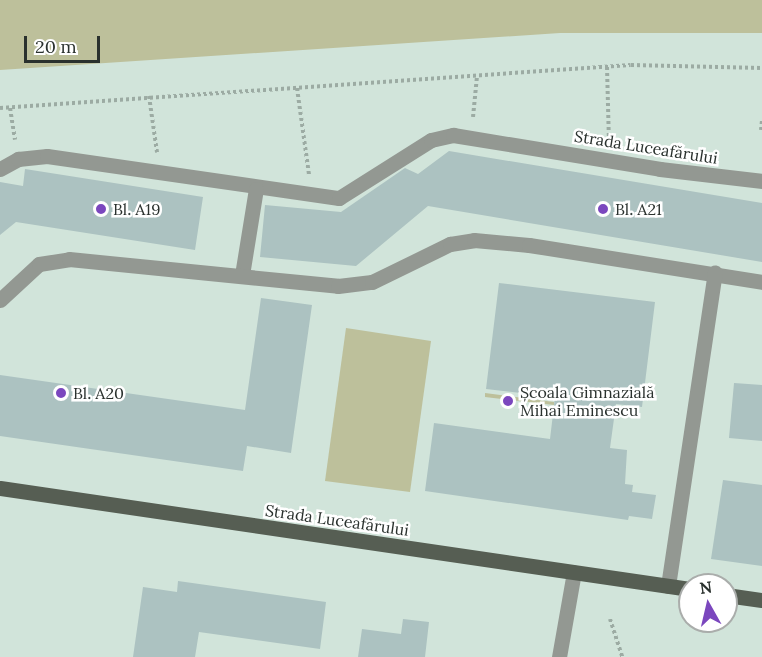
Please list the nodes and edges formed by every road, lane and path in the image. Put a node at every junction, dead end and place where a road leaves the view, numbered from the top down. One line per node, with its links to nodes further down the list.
1 (607, 67): 2 (path); 3 (path); 13 (path)
2 (762, 68)
3 (477, 76): 4 (path); 6 (path)
4 (297, 88): 5 (path); 17 (path)
5 (149, 96): 8 (path); 10 (path)
6 (474, 105)
7 (0, 108): 8 (path)
8 (10, 108): 12 (path)
9 (762, 120): 11 (path)
10 (153, 124)
11 (760, 130)
12 (14, 135)
13 (609, 160): 15 (street, Strada Luceafărului); 17 (street, Strada Luceafărului)
14 (0, 168): 16 (street, Strada Luceafărului)
15 (762, 181)
16 (256, 189): 17 (street, Strada Luceafărului); 19 (street)
17 (312, 196)
18 (715, 273): 19 (street); 20 (street); 24 (street)
19 (242, 275): 21 (street)
20 (762, 282)
21 (0, 300)
22 (0, 488): 23 (main road, Strada Luceafărului)
23 (574, 572): 24 (main road, Strada Luceafărului); 29 (street)
24 (668, 586): 25 (main road, Strada Luceafărului)
25 (678, 587)
26 (738, 597): 27 (main road)
27 (762, 600)
28 (610, 619): 30 (path)
29 (559, 657)
30 (622, 657)

